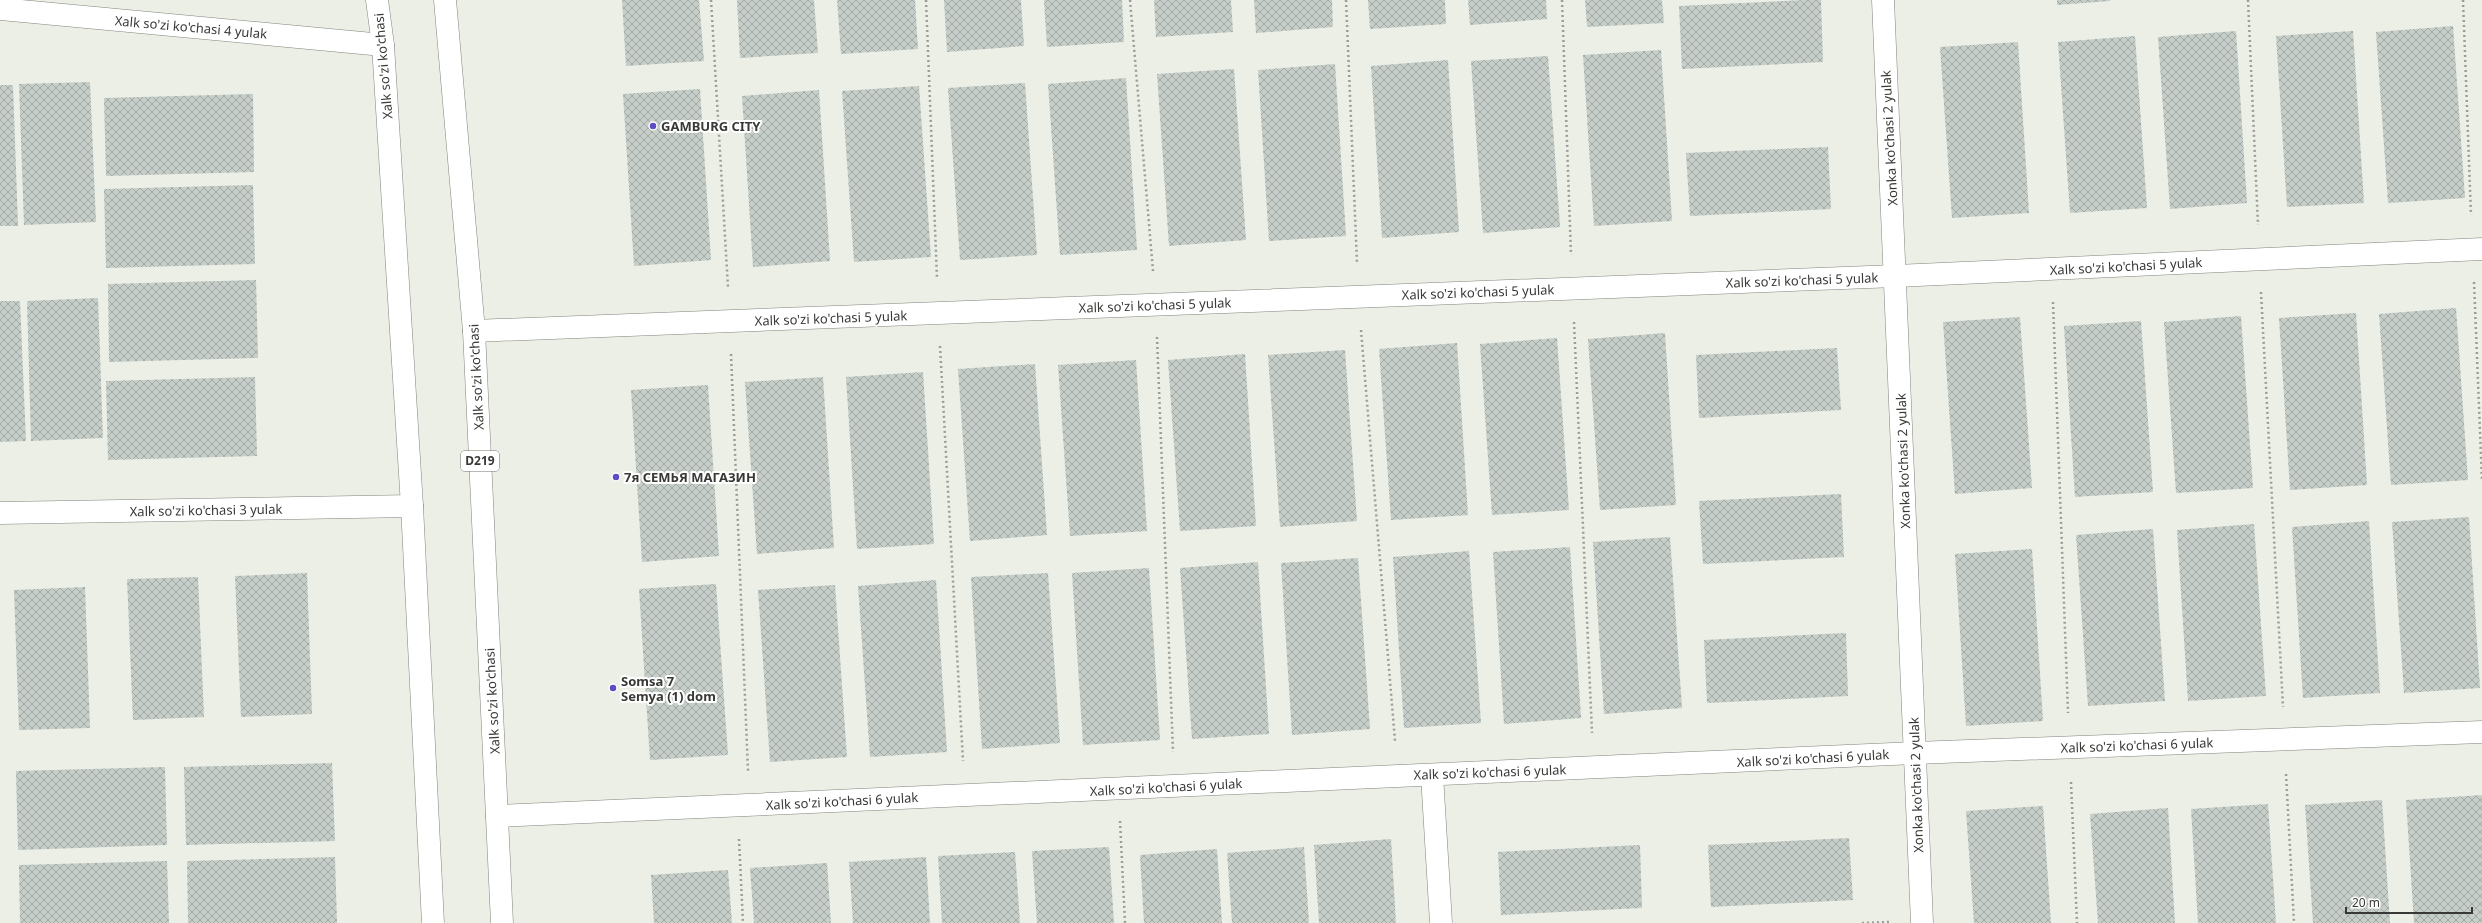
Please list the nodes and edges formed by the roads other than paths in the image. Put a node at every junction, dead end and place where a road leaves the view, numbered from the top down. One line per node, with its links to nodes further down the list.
1 (377, 0): 5 (street, Xalk so'zi ko'chasi)
2 (445, 0): 8 (street, Xalk so'zi ko'chasi / D219)
3 (1883, 0): 7 (street, Xonka ko'chasi 2 yulak)
4 (0, 9): 5 (street, Xalk so'zi ko'chasi 4 yulak)
5 (383, 45): 9 (street, Xalk so'zi ko'chasi)
6 (2482, 248): 7 (street, Xalk so'zi ko'chasi 5 yulak)
7 (1896, 276): 8 (street, Xalk so'zi ko'chasi 5 yulak); 12 (street, Xonka ko'chasi 2 yulak)
8 (474, 331): 14 (street, Xalk so'zi ko'chasi / D219)
9 (412, 506): 10 (street, Xalk so'zi ko'chasi 3 yulak); 15 (street, Xalk so'zi ko'chasi)
10 (0, 513)
11 (2482, 732): 12 (street, Xalk so'zi ko'chasi 6 yulak)
12 (1915, 753): 13 (street, Xalk so'zi ko'chasi 6 yulak); 18 (street, Xonka ko'chasi 2 yulak)
13 (1432, 775): 14 (street, Xalk so'zi ko'chasi 6 yulak); 17 (street)
14 (497, 816): 16 (street, Xalk so'zi ko'chasi / D219)
15 (433, 923)
16 (502, 923)
17 (1441, 923)
18 (1922, 923)

